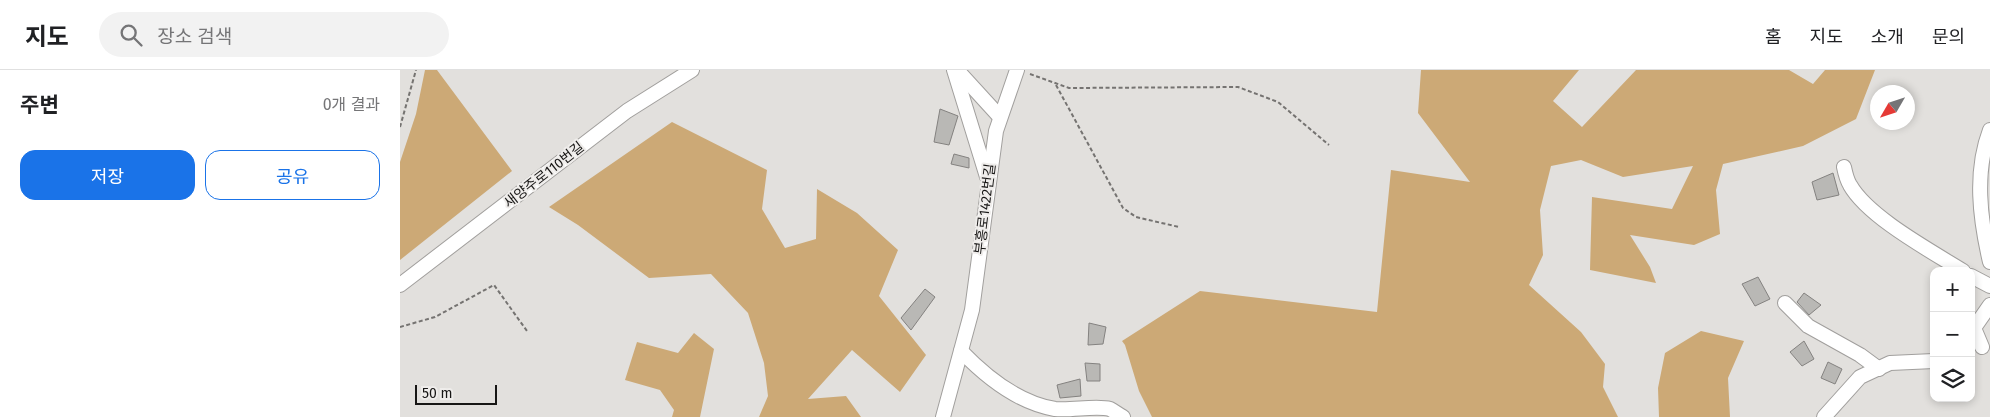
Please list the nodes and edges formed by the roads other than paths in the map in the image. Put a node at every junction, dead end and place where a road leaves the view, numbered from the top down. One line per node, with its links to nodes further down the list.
1 (692, 70): 11 (street, 새양주로110번길)
2 (956, 70): 4 (street); 7 (street)
3 (1021, 71): 4 (street, 부흥로1422번길)
4 (1000, 117): 7 (street, 부흥로1422번길)
5 (1990, 130): 8 (street)
6 (1844, 167): 9 (street)
7 (988, 181): 16 (street, 부흥로1422번길)
8 (1990, 262)
9 (1957, 267)
10 (1975, 278): 12 (street)
11 (400, 285)
12 (1990, 286)
13 (1785, 303): 18 (street)
14 (1990, 305): 15 (street)
15 (1981, 349)
16 (961, 351): 19 (street, 부흥로1422번길); 20 (street)
17 (1930, 361): 18 (street)
18 (1879, 369): 21 (street)
19 (944, 417)
20 (1123, 417)
21 (1824, 417)

